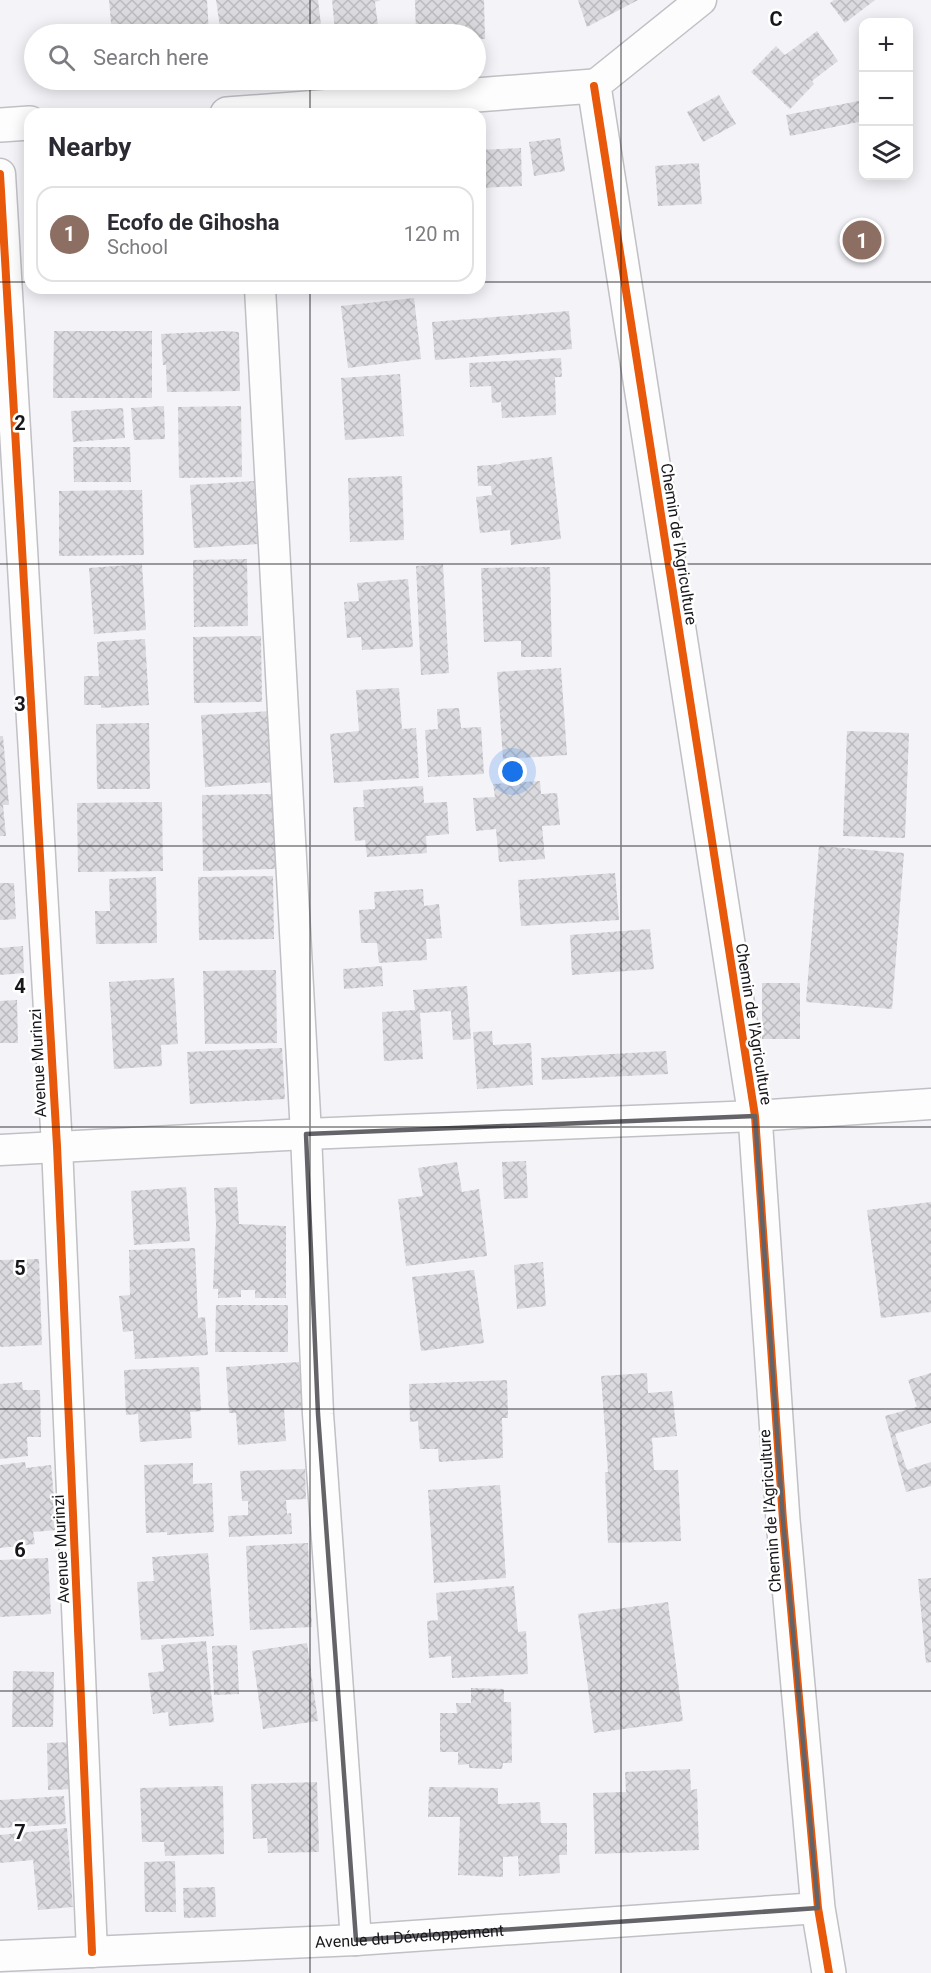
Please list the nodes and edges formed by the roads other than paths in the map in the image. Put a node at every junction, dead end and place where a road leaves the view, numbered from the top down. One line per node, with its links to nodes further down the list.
1 (700, 0): 2 (street)
2 (594, 86): 3 (street); 9 (street, Chemin de l'Agriculture)
3 (318, 108)
4 (24, 123): 5 (street)
5 (0, 125)
6 (0, 174): 11 (street, Avenue Murinzi)
7 (260, 294): 10 (street)
8 (931, 1104): 9 (street)
9 (755, 1116): 10 (street); 13 (street, Chemin de l'Agriculture)
10 (306, 1134): 11 (street); 14 (street)
11 (57, 1146): 12 (street); 15 (street, Avenue Murinzi)
12 (0, 1150)
13 (818, 1908): 14 (street, Avenue du Développement); 17 (street, Chemin de l'Agriculture)
14 (356, 1940): 15 (street, Avenue du Développement)
15 (92, 1952): 16 (street, Avenue du Développement)
16 (0, 1956)
17 (829, 1973)

